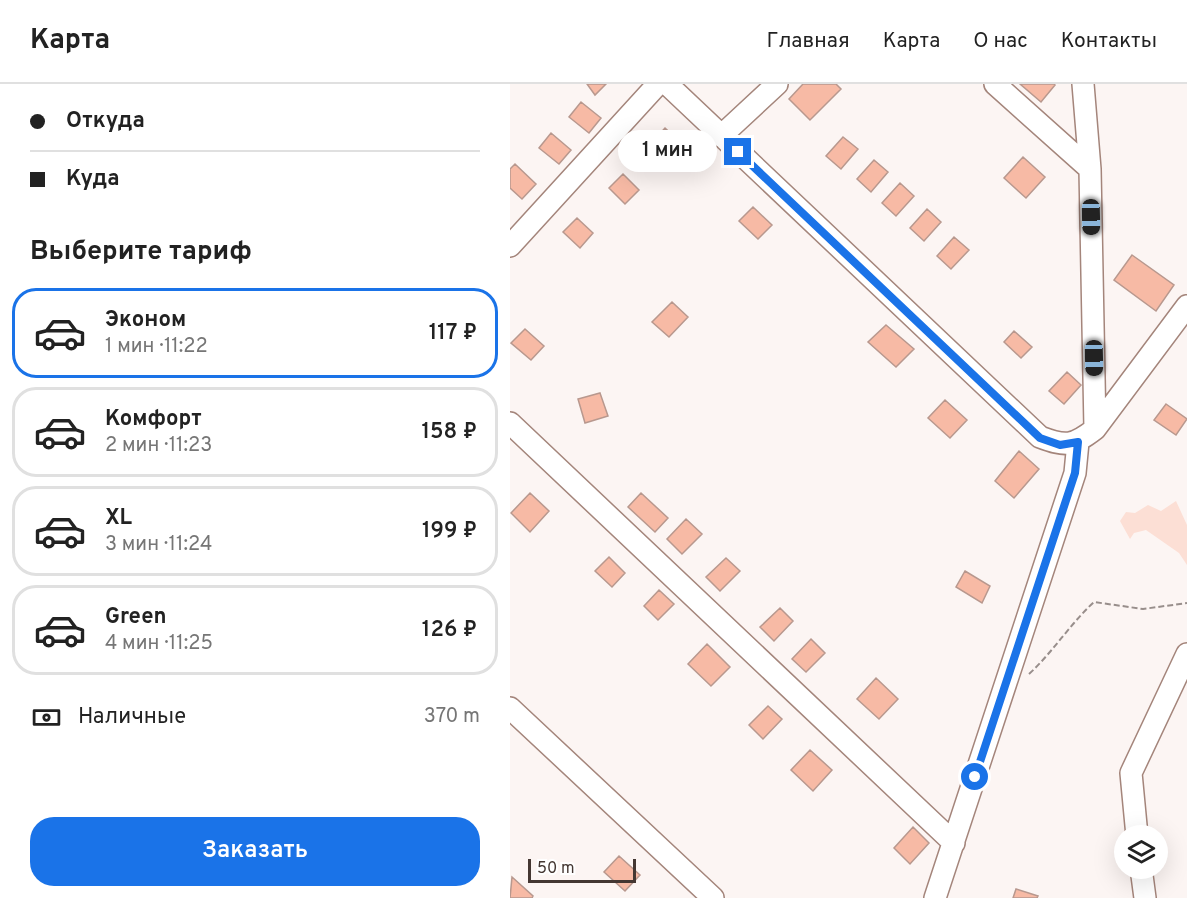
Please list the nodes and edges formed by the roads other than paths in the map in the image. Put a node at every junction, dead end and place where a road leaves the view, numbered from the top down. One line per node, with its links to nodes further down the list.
1 (658, 84): 8 (street)
2 (667, 84): 6 (street)
3 (777, 84): 6 (street)
4 (995, 84): 7 (street)
5 (1083, 84): 7 (street)
6 (721, 136): 11 (street)
7 (1090, 170): 11 (street)
8 (510, 246)
9 (1187, 306): 11 (street)
10 (510, 423): 15 (street)
11 (1087, 436): 15 (street)
12 (1187, 654): 14 (street)
13 (510, 708): 17 (street)
14 (1136, 825)
15 (954, 843): 18 (street)
16 (1142, 879): 19 (street)
17 (713, 898)
18 (935, 898)
19 (1145, 898)

